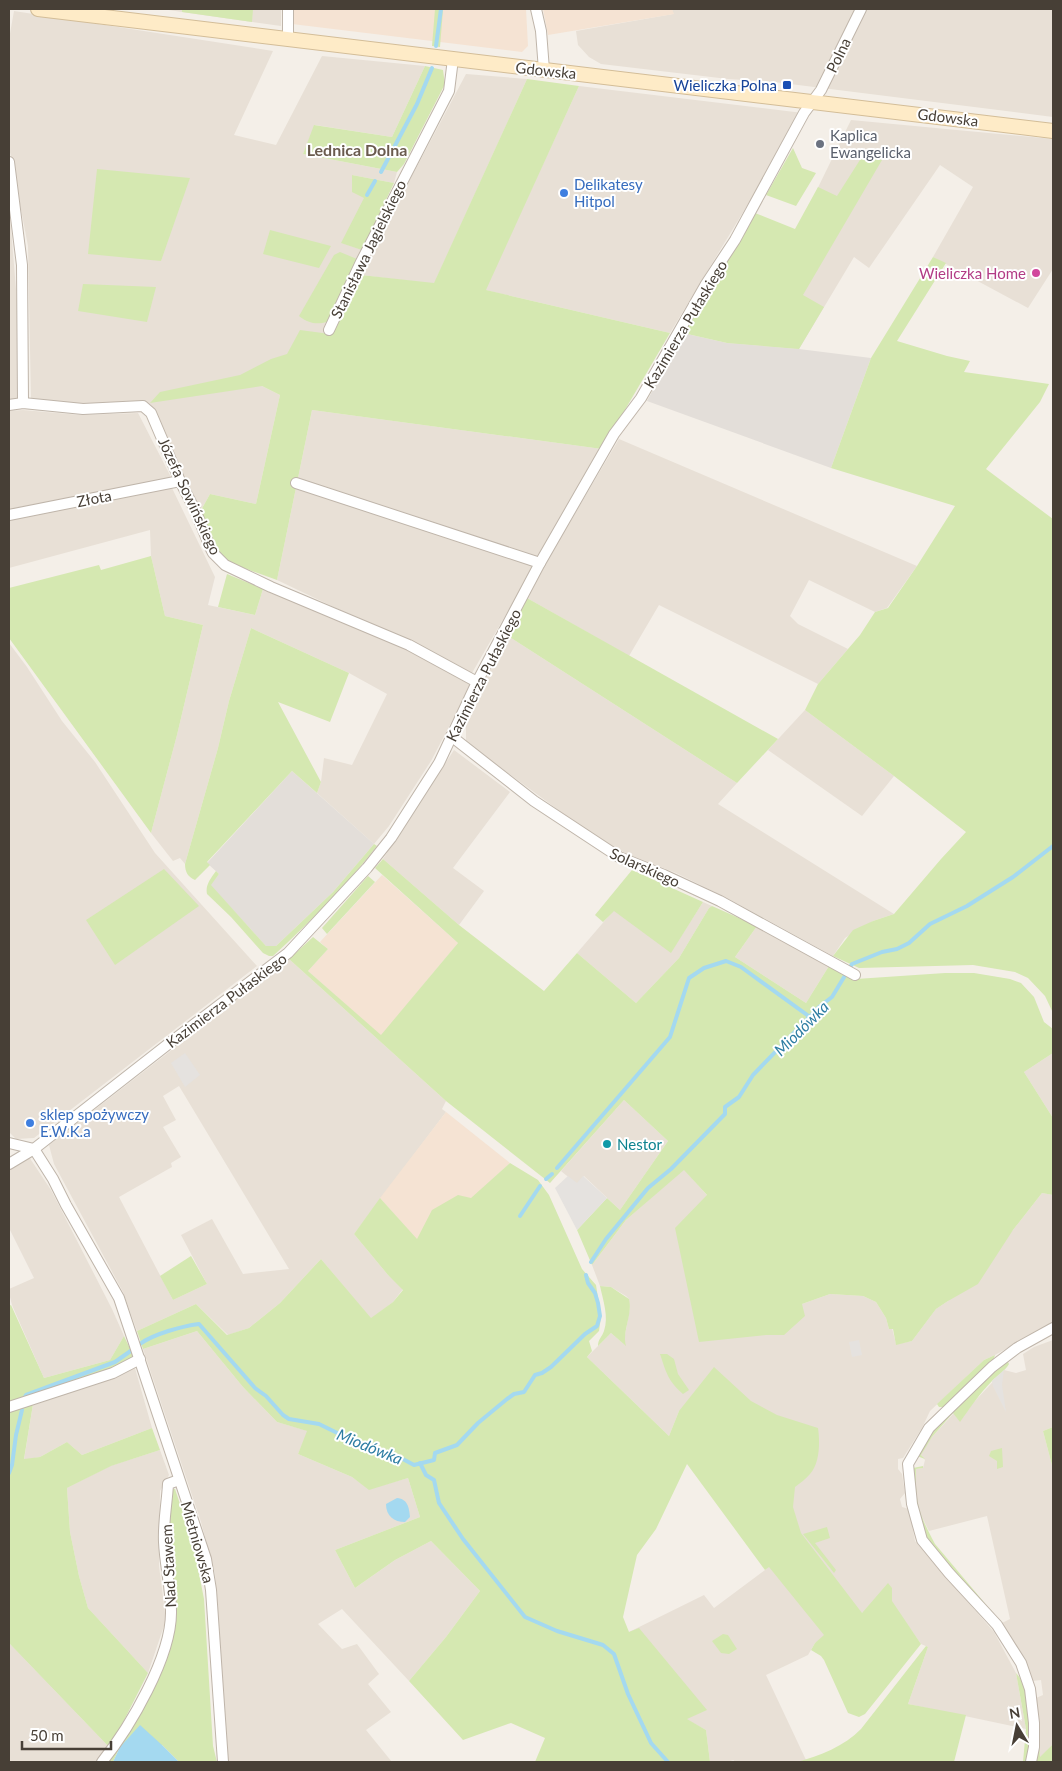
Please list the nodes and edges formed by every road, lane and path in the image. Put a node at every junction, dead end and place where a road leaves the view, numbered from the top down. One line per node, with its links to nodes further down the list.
1 (38, 9): 5 (main road, Gdowska)
2 (288, 9): 6 (street)
3 (536, 9): 8 (street)
4 (861, 9): 9 (street, Polna)
5 (87, 12): 6 (main road, Gdowska)
6 (288, 40): 7 (main road, Gdowska)
7 (453, 59): 8 (main road, Gdowska); 12 (street, Stanisława Jagielskiego)
8 (544, 70): 9 (main road, Gdowska)
9 (814, 101): 10 (main road, Gdowska); 18 (street, Kazimierza Pułaskiego)
10 (1053, 131)
11 (9, 162): 13 (street)
12 (329, 330)
13 (23, 403): 14 (street, Józefa Sowińskiego); 15 (street, Józefa Sowińskiego)
14 (9, 405)
15 (180, 481): 17 (street, Złota); 19 (street, Józefa Sowińskiego)
16 (296, 483): 18 (street)
17 (9, 515)
18 (540, 563): 19 (street, Kazimierza Pułaskiego)
19 (477, 682): 20 (street, Kazimierza Pułaskiego)
20 (451, 736): 21 (street, Solarskiego); 23 (street, Kazimierza Pułaskiego)
21 (854, 974)
22 (9, 1142): 23 (street)
23 (34, 1149): 24 (street, Kazimierza Pułaskiego); 26 (street, Mietniowska)
24 (9, 1164)
25 (1053, 1328): 31 (street)
26 (140, 1359): 27 (street); 28 (street, Mietniowska)
27 (9, 1407)
28 (179, 1480): 29 (street, Nad Stawem); 30 (street, Mietniowska)
29 (102, 1762)
30 (223, 1762)
31 (1031, 1762)

